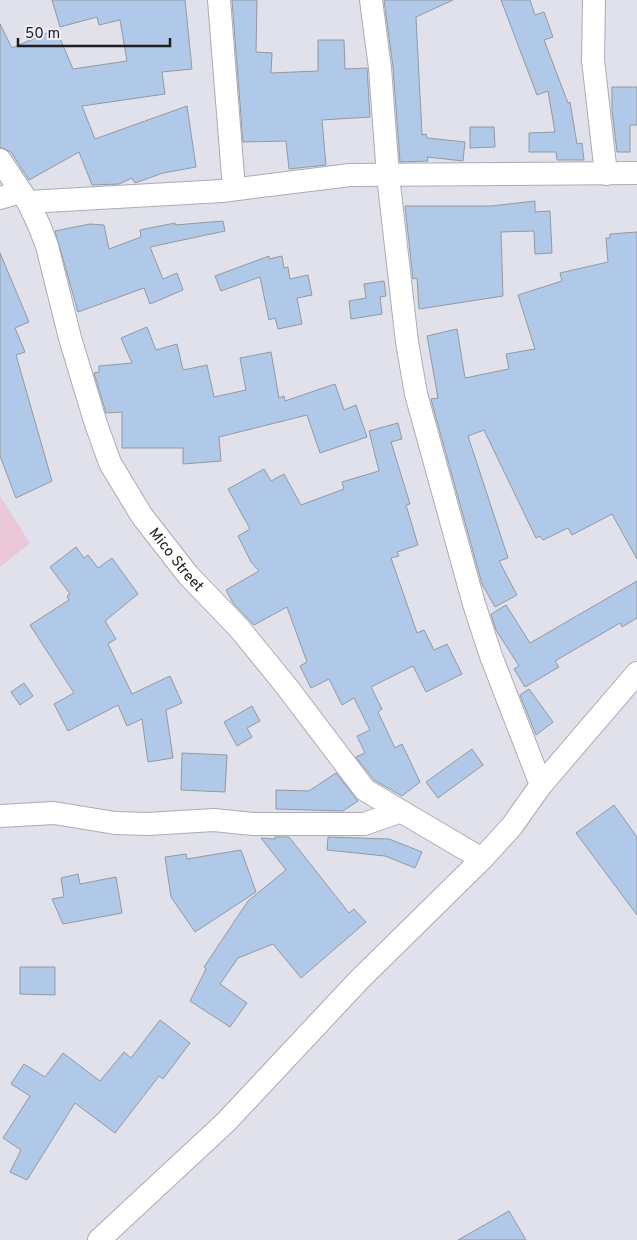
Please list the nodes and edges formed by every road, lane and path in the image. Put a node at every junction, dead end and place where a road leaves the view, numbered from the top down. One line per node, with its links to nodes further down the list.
1 (219, 0): 8 (street)
2 (371, 0): 7 (street)
3 (594, 0): 6 (street)
4 (3, 164): 9 (street, Mico Street)
5 (637, 173): 6 (street)
6 (606, 174): 7 (street)
7 (388, 176): 8 (street); 11 (street)
8 (234, 189): 9 (street)
9 (16, 197): 12 (street, Mico Street)
10 (637, 673): 11 (street)
11 (541, 785): 14 (street)
12 (399, 812): 13 (street); 14 (street, Mico Street)
13 (0, 816)
14 (482, 859): 15 (street)
15 (99, 1240)

